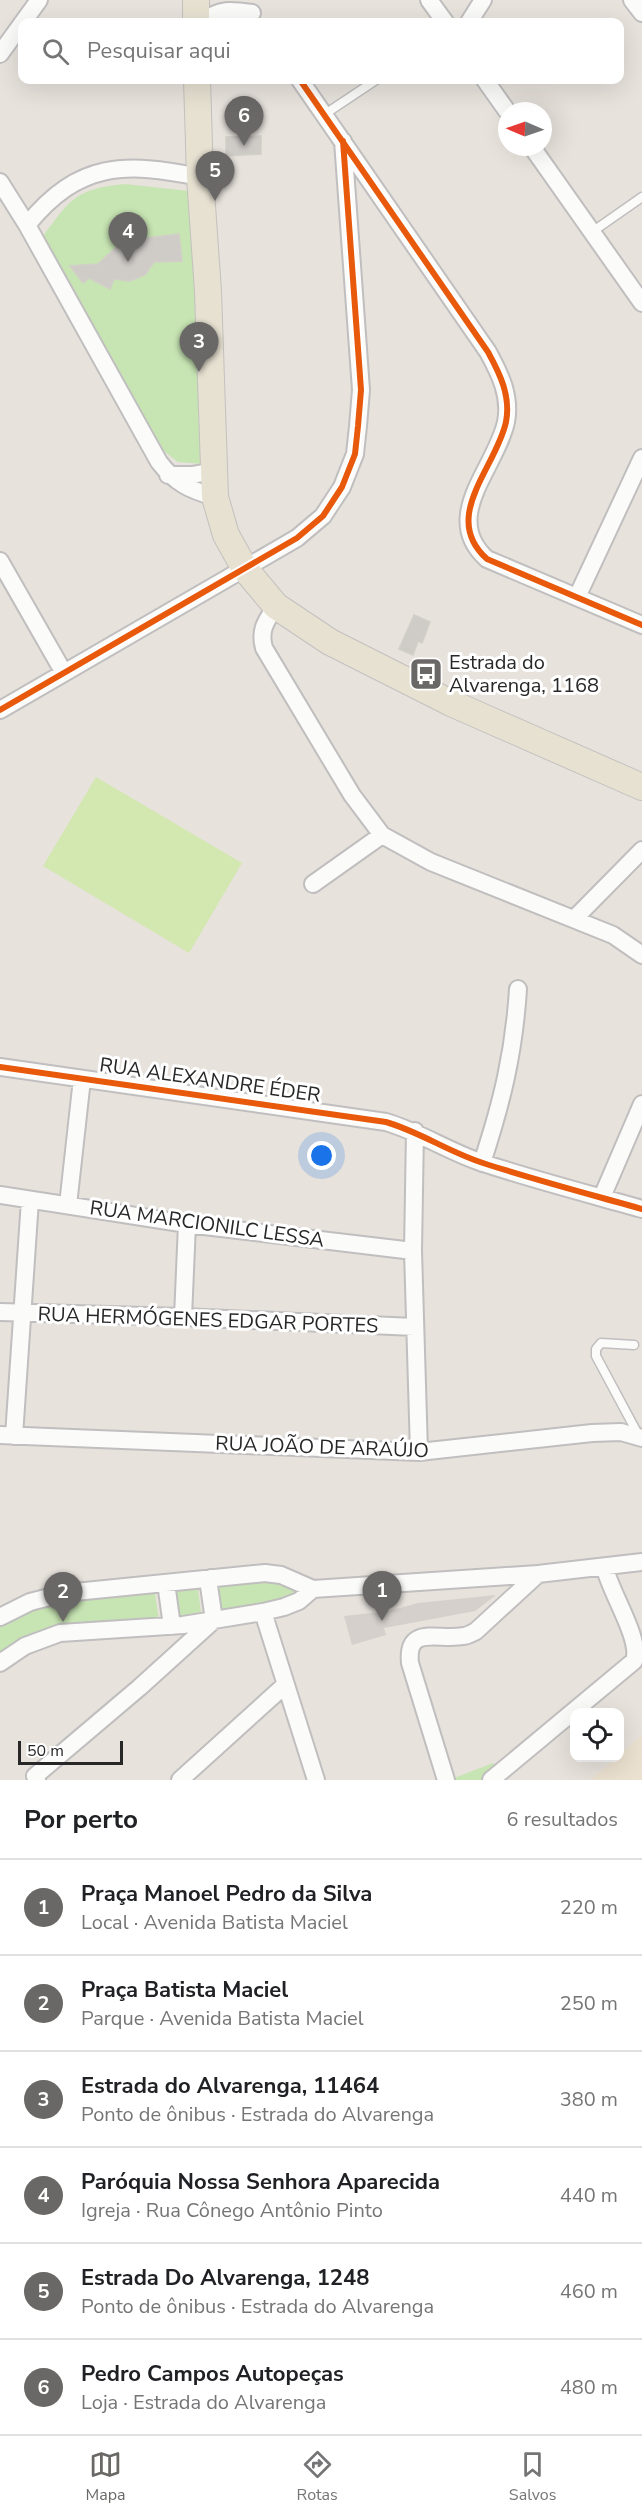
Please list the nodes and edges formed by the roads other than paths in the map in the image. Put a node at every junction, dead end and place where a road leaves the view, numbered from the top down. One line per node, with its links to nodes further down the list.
1 (39, 0): 8 (street)
2 (196, 0): 9 (main road)
3 (429, 0): 11 (street)
4 (483, 0): 12 (street)
5 (632, 0): 7 (street)
6 (251, 12): 10 (street)
7 (642, 13)
8 (26, 18)
9 (196, 18)
10 (208, 18)
11 (442, 18)
12 (472, 18)
13 (18, 29): 14 (street)
14 (0, 54)
15 (197, 84): 23 (main road)
16 (303, 84): 20 (street)
17 (370, 84): 20 (lane)
18 (488, 84): 19 (street)
19 (501, 102)
20 (325, 114): 21 (street)
21 (343, 141): 35 (street); 36 (street)
22 (538, 156): 27 (street)
23 (200, 177): 26 (street); 30 (main road)
24 (0, 182): 26 (street)
25 (642, 197): 27 (lane)
26 (27, 225): 31 (street)
27 (592, 232): 28 (street)
28 (642, 303)
29 (642, 458): 32 (street)
30 (214, 471): 31 (street); 33 (main road)
31 (168, 475): 33 (street)
32 (638, 478): 36 (street)
33 (215, 496): 35 (main road)
34 (0, 561): 39 (street)
35 (245, 568): 37 (main road); 39 (street)
36 (577, 597): 38 (street)
37 (276, 606): 41 (main road); 42 (street)
38 (642, 625)
39 (64, 673): 40 (street)
40 (0, 710)
41 (642, 787)
42 (382, 835): 44 (street); 45 (street)
43 (642, 850): 45 (street)
44 (313, 884)
45 (575, 918): 46 (street)
46 (642, 955)
47 (518, 989): 52 (street)
48 (0, 1066): 49 (street, RUA ALEXANDRE ÉDER)
49 (82, 1079): 51 (street, RUA ALEXANDRE ÉDER); 56 (street)
50 (642, 1104): 54 (street)
51 (415, 1131): 52 (street, RUA ALEXANDRE ÉDER); 59 (street)
52 (482, 1163): 54 (street, RUA ALEXANDRE ÉDER)
53 (0, 1196): 55 (street, RUA MARCIONILC LESSA)
54 (602, 1197): 57 (street, RUA ALEXANDRE ÉDER)
55 (30, 1200): 56 (street, RUA MARCIONILC LESSA); 61 (street)
56 (68, 1205): 58 (street, RUA MARCIONILC LESSA)
57 (642, 1209)
58 (187, 1224): 59 (street, RUA MARCIONILC LESSA); 62 (street)
59 (413, 1251): 63 (street)
60 (0, 1312): 61 (street, RUA HERMÓGENES EDGAR PORTES)
61 (23, 1313): 62 (street, RUA HERMÓGENES EDGAR PORTES); 65 (street)
62 (183, 1317): 63 (street, RUA HERMÓGENES EDGAR PORTES)
63 (415, 1328): 67 (street)
64 (634, 1345): 66 (lane)
65 (7, 1435): 67 (street, RUA JOÃO DE ARAÚJO)
66 (640, 1437): 67 (street, RUA JOÃO DE ARAÚJO)
67 (419, 1452)
68 (642, 1562): 69 (street)
69 (605, 1568): 70 (street); 84 (street)
70 (538, 1574): 73 (street); 83 (street)
71 (211, 1578): 72 (street); 73 (street); 76 (street)
72 (166, 1583): 75 (street); 77 (street)
73 (313, 1589): 74 (street)
74 (263, 1612): 76 (street); 79 (street)
75 (0, 1617)
76 (214, 1620): 77 (street); 80 (street)
77 (172, 1626): 78 (street)
78 (0, 1663)
79 (285, 1685): 81 (street); 82 (street)
80 (36, 1778)
81 (180, 1780)
82 (316, 1780)
83 (446, 1780)
84 (491, 1780)

